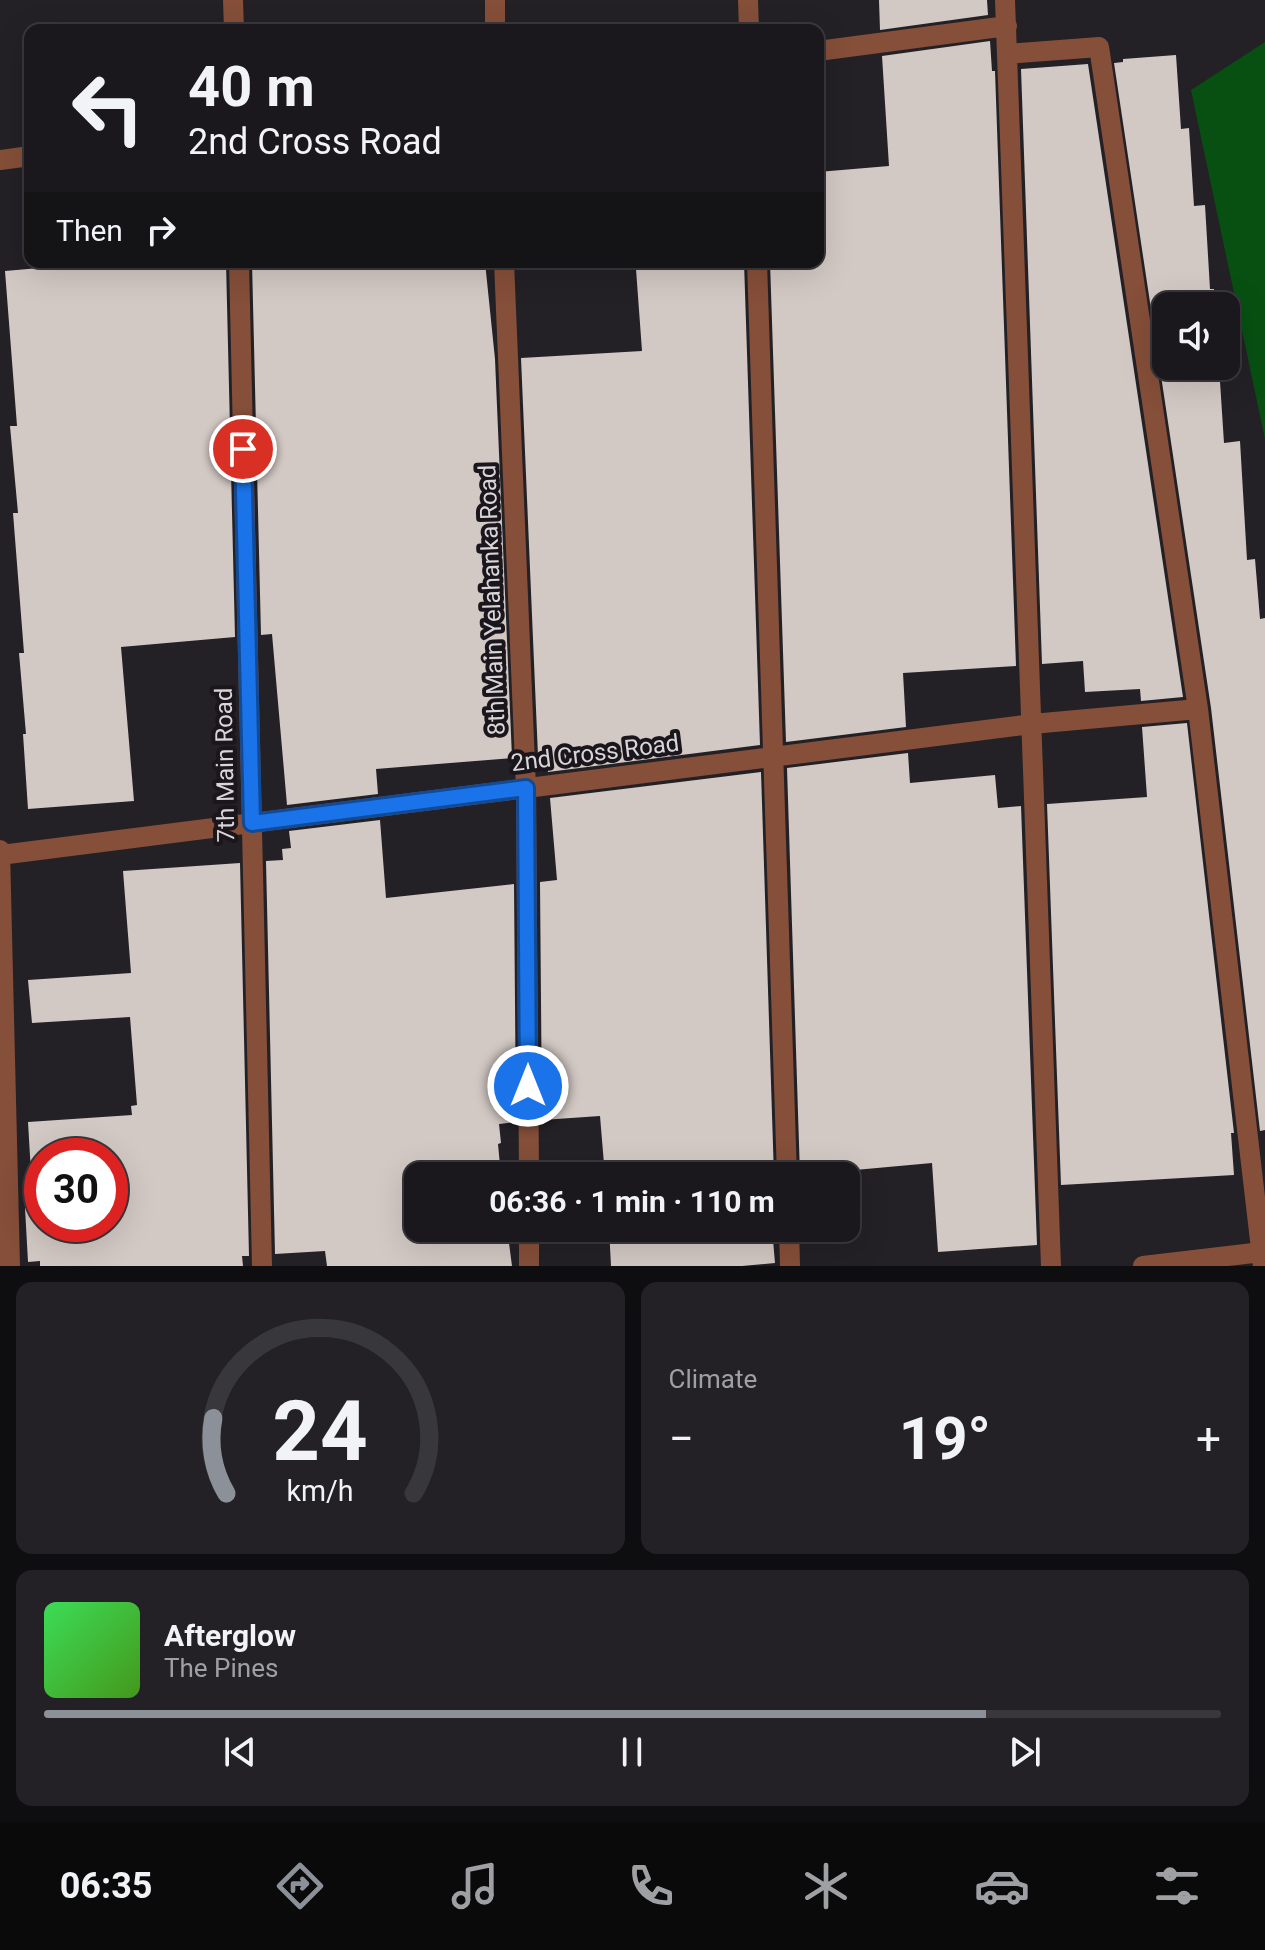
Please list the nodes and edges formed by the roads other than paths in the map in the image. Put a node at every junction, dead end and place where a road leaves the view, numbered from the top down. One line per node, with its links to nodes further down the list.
1 (233, 0): 5 (street)
2 (495, 0): 6 (street)
3 (748, 0): 7 (street)
4 (1005, 0): 8 (street)
5 (234, 24)
6 (495, 24)
7 (749, 24)
8 (1007, 26): 9 (street); 10 (street)
9 (824, 50)
10 (1007, 54): 16 (street); 17 (street)
11 (24, 157): 12 (street)
12 (0, 160)
13 (239, 268): 20 (street, 7th Main Road)
14 (504, 268): 19 (street, 8th Main Yelahanka Road)
15 (757, 268): 18 (street)
16 (1198, 709): 17 (street, 2nd Cross Road); 26 (street)
17 (1032, 724): 18 (street, 2nd Cross Road); 31 (street)
18 (773, 757): 19 (street, 2nd Cross Road); 23 (street)
19 (526, 788): 20 (street, 2nd Cross Road); 22 (street, 8th Main Yelahanka Road)
20 (252, 823): 21 (street, 2nd Cross Road); 28 (street, 7th Main Road)
21 (0, 853): 27 (street)
22 (529, 1162)
23 (787, 1162)
24 (529, 1242): 29 (street)
25 (789, 1242): 30 (street)
26 (1262, 1259): 32 (street)
27 (10, 1266)
28 (262, 1266)
29 (529, 1266)
30 (790, 1266)
31 (1051, 1266)
32 (1143, 1266)

